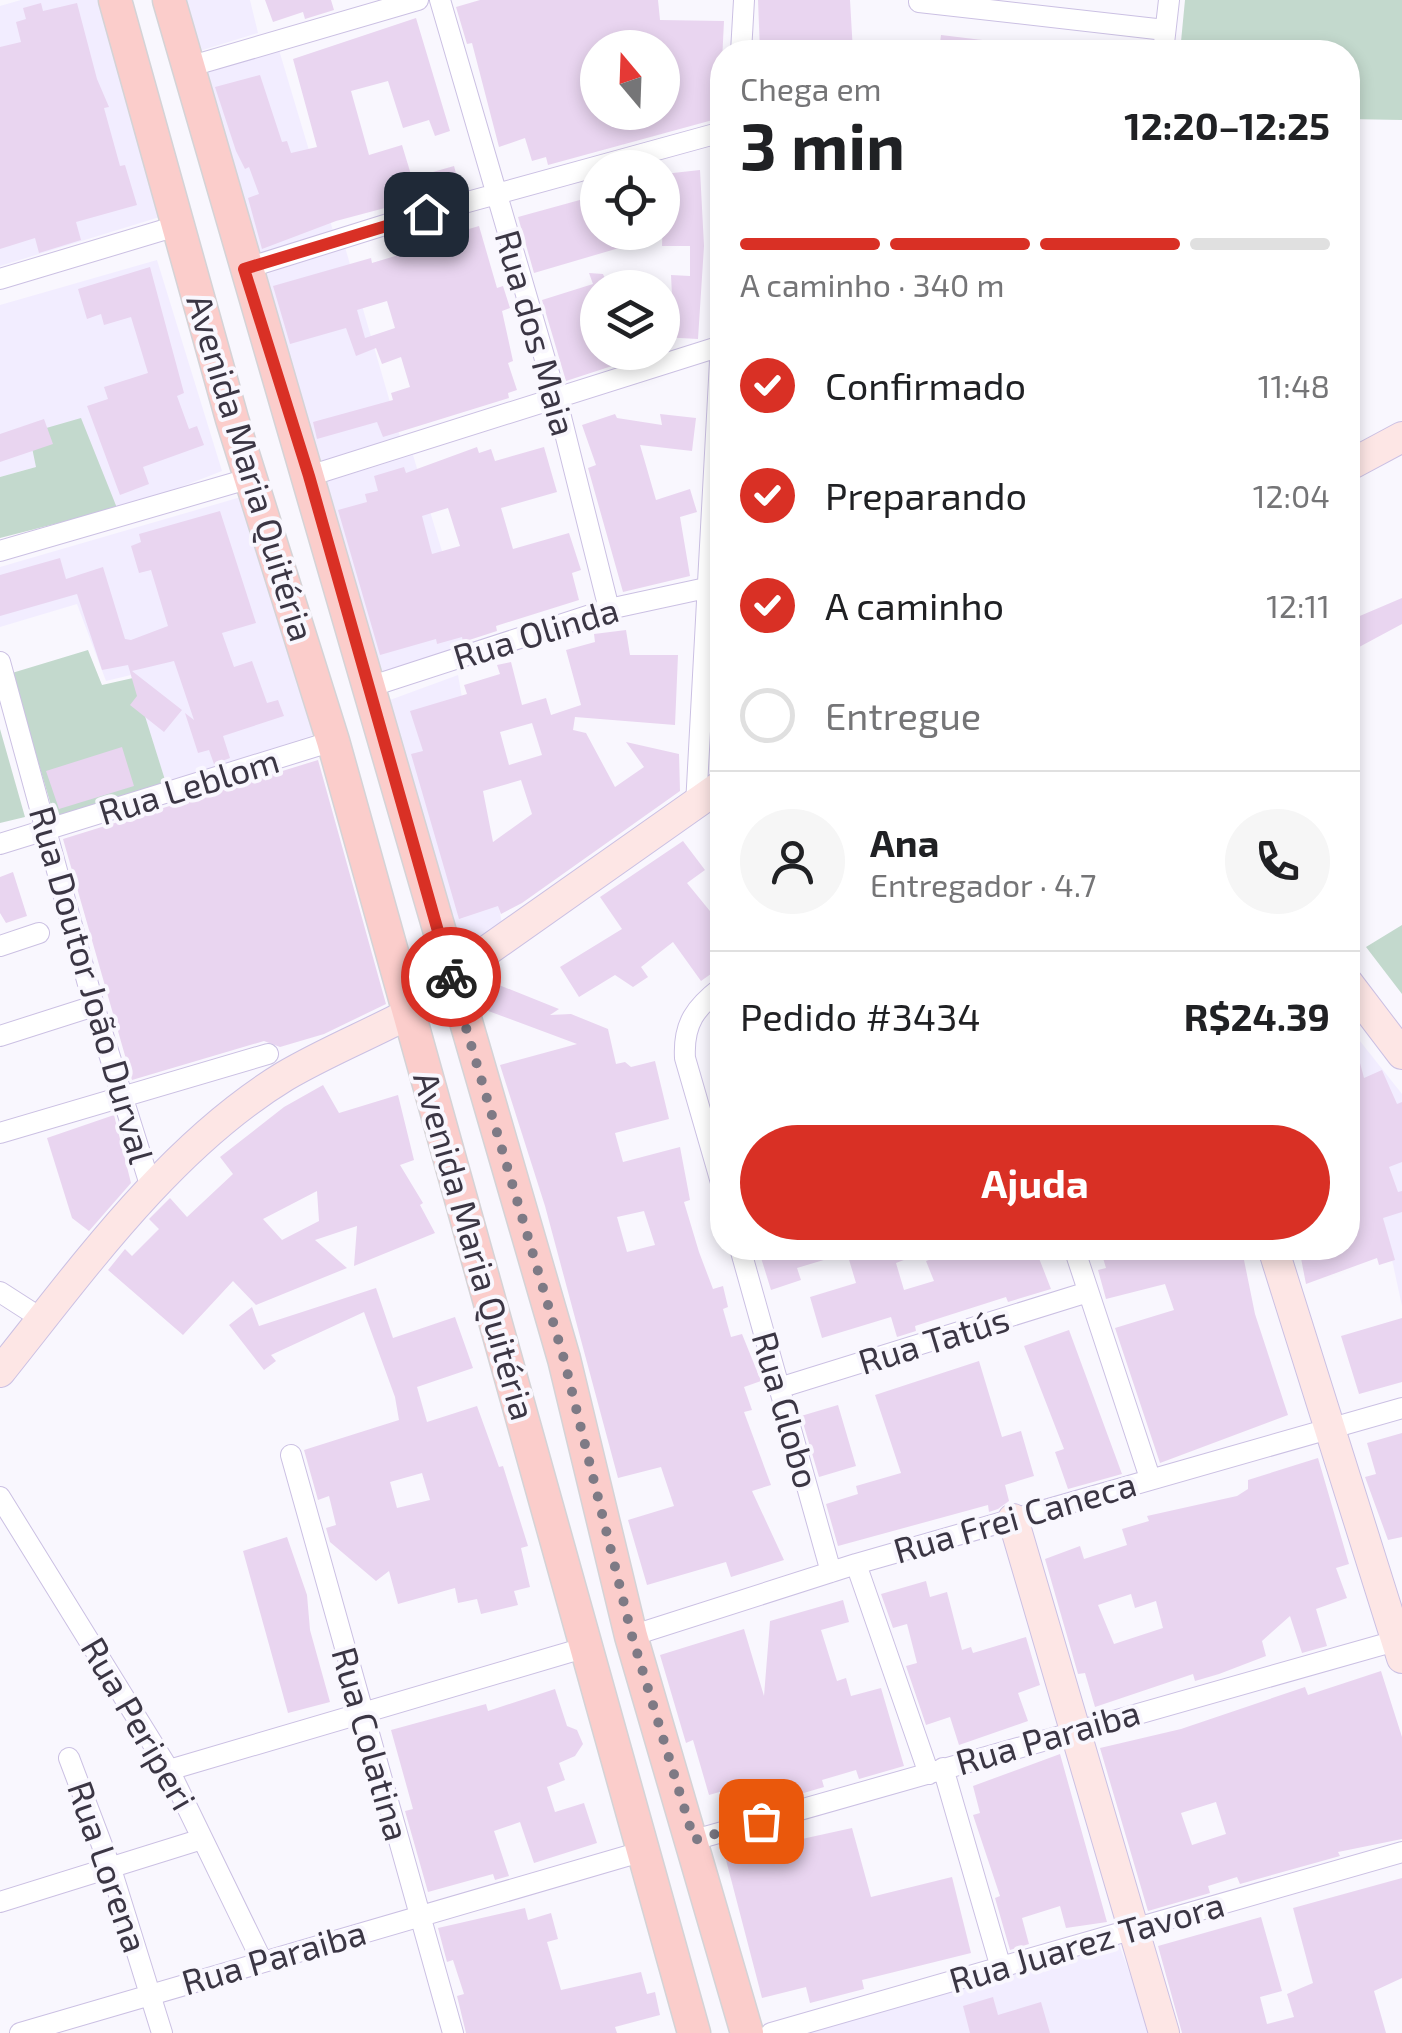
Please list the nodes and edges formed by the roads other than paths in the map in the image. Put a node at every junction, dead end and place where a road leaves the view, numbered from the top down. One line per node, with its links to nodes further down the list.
1 (115, 0): 14 (main road, Avenida Maria Quitéria)
2 (168, 0): 11 (main road, Avenida Maria Quitéria)
3 (418, 0): 11 (street)
4 (440, 0): 13 (street, Rua dos Maia)
5 (744, 0): 9 (street)
6 (1169, 0): 8 (street)
7 (919, 2): 8 (street)
8 (1165, 30): 10 (street)
9 (742, 40)
10 (1164, 40)
11 (188, 68): 15 (main road, Avenida Maria Quitéria)
12 (710, 135): 13 (street)
13 (496, 195): 15 (street); 18 (street, Rua dos Maia)
14 (180, 225): 16 (street); 20 (main road, Avenida Maria Quitéria)
15 (244, 269): 19 (main road, Avenida Maria Quitéria)
16 (0, 279)
17 (710, 349): 18 (street)
18 (556, 398): 23 (street); 28 (street, Rua dos Maia)
19 (284, 400): 20 (main road); 23 (main road, Avenida Maria Quitéria)
20 (232, 419): 24 (main road, Avenida Maria Quitéria)
21 (1402, 437): 22 (street)
22 (1360, 460)
23 (309, 476): 30 (main road, Avenida Maria Quitéria)
24 (251, 478): 26 (street); 31 (main road, Avenida Maria Quitéria)
25 (710, 519): 27 (street)
26 (0, 551)
27 (706, 588): 28 (street, Rua Olinda); 33 (street)
28 (609, 609): 30 (street, Rua Olinda)
29 (0, 662): 34 (street, Rua Doutor João Durval)
30 (368, 687): 38 (main road, Avenida Maria Quitéria)
31 (333, 742): 34 (street, Rua Leblom); 42 (main road, Avenida Maria Quitéria)
32 (710, 795): 33 (street)
33 (696, 805): 38 (street)
34 (46, 832): 35 (street, Rua Leblom); 41 (street, Rua Doutor João Durval)
35 (0, 844)
36 (39, 933): 37 (street)
37 (0, 946)
38 (451, 976): 56 (main road, Avenida Maria Quitéria)
39 (710, 999): 48 (street)
40 (1360, 999): 45 (street)
41 (94, 1006): 43 (street); 46 (street, Rua Doutor João Durval)
42 (408, 1014): 49 (street); 58 (main road, Avenida Maria Quitéria)
43 (0, 1036)
44 (268, 1054): 46 (street)
45 (1402, 1054)
46 (121, 1098): 47 (street); 49 (street, Rua Doutor João Durval)
47 (0, 1133)
48 (710, 1144)
49 (152, 1191): 55 (street)
50 (743, 1260): 59 (street, Rua Globo)
51 (1078, 1260): 54 (street)
52 (1277, 1260): 61 (street)
53 (0, 1292): 55 (street)
54 (1088, 1292): 59 (street, Rua Tatús); 63 (street)
55 (42, 1320): 57 (street)
56 (564, 1359): 58 (main road); 68 (main road, Avenida Maria Quitéria)
57 (0, 1372)
58 (510, 1380): 70 (main road, Avenida Maria Quitéria)
59 (780, 1388): 67 (street, Rua Globo)
60 (1402, 1408): 61 (street, Rua Frei Caneca)
61 (1330, 1426): 63 (street, Rua Frei Caneca); 69 (street)
62 (291, 1455): 71 (street, Rua Colatina)
63 (1150, 1478): 65 (street, Rua Frei Caneca)
64 (0, 1496): 74 (street, Rua Periperi)
65 (1013, 1519): 66 (street, Rua Frei Caneca); 72 (street)
66 (856, 1564): 67 (street, Rua Frei Caneca); 75 (street)
67 (831, 1572): 68 (street, Rua Frei Caneca)
68 (632, 1636): 77 (main road, Avenida Maria Quitéria)
69 (1400, 1646): 72 (street, Rua Paraiba)
70 (586, 1648): 71 (street); 78 (main road, Avenida Maria Quitéria)
71 (360, 1714): 74 (street); 82 (street, Rua Colatina)
72 (1078, 1728): 75 (street, Rua Paraiba); 83 (street)
73 (69, 1758): 80 (street, Rua Lorena)
74 (169, 1770): 76 (street, Rua Periperi)
75 (936, 1771): 77 (street, Rua Paraiba); 85 (street)
76 (202, 1838): 80 (street); 84 (street, Rua Periperi)
77 (694, 1840): 91 (main road, Avenida Maria Quitéria)
78 (644, 1851): 82 (street, Rua Paraiba); 90 (main road, Avenida Maria Quitéria)
79 (1402, 1852): 83 (street, Rua Juarez Tavora)
80 (111, 1868): 81 (street); 86 (street, Rua Lorena)
81 (0, 1902)
82 (419, 1916): 84 (street, Rua Paraiba); 89 (street, Rua Colatina)
83 (1133, 1930): 85 (street, Rua Juarez Tavora); 93 (street)
84 (262, 1959): 86 (street, Rua Paraiba)
85 (1000, 1968): 92 (street, Rua Juarez Tavora)
86 (149, 1994): 87 (street, Rua Paraiba); 88 (street, Rua Lorena)
87 (20, 2033)
88 (162, 2033)
89 (453, 2033)
90 (694, 2033)
91 (747, 2033)
92 (771, 2033)
93 (1164, 2033)

